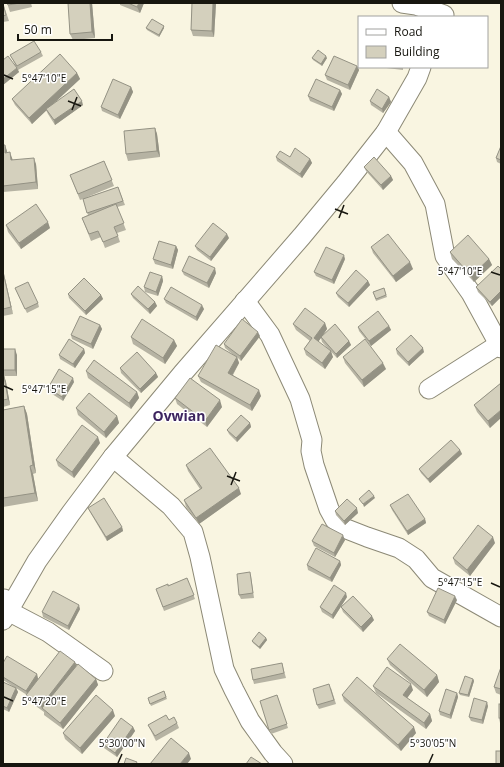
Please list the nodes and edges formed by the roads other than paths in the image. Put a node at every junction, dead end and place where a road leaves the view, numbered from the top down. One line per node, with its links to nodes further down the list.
1 (402, 3): 2 (street)
2 (445, 12)
3 (421, 68): 4 (street)
4 (386, 132): 5 (street); 6 (street)
5 (245, 301): 8 (street); 10 (street)
6 (500, 346): 7 (street)
7 (429, 389)
8 (113, 457): 9 (street); 12 (street)
9 (5, 609): 11 (street)
10 (501, 617)
11 (103, 671)
12 (283, 764)

